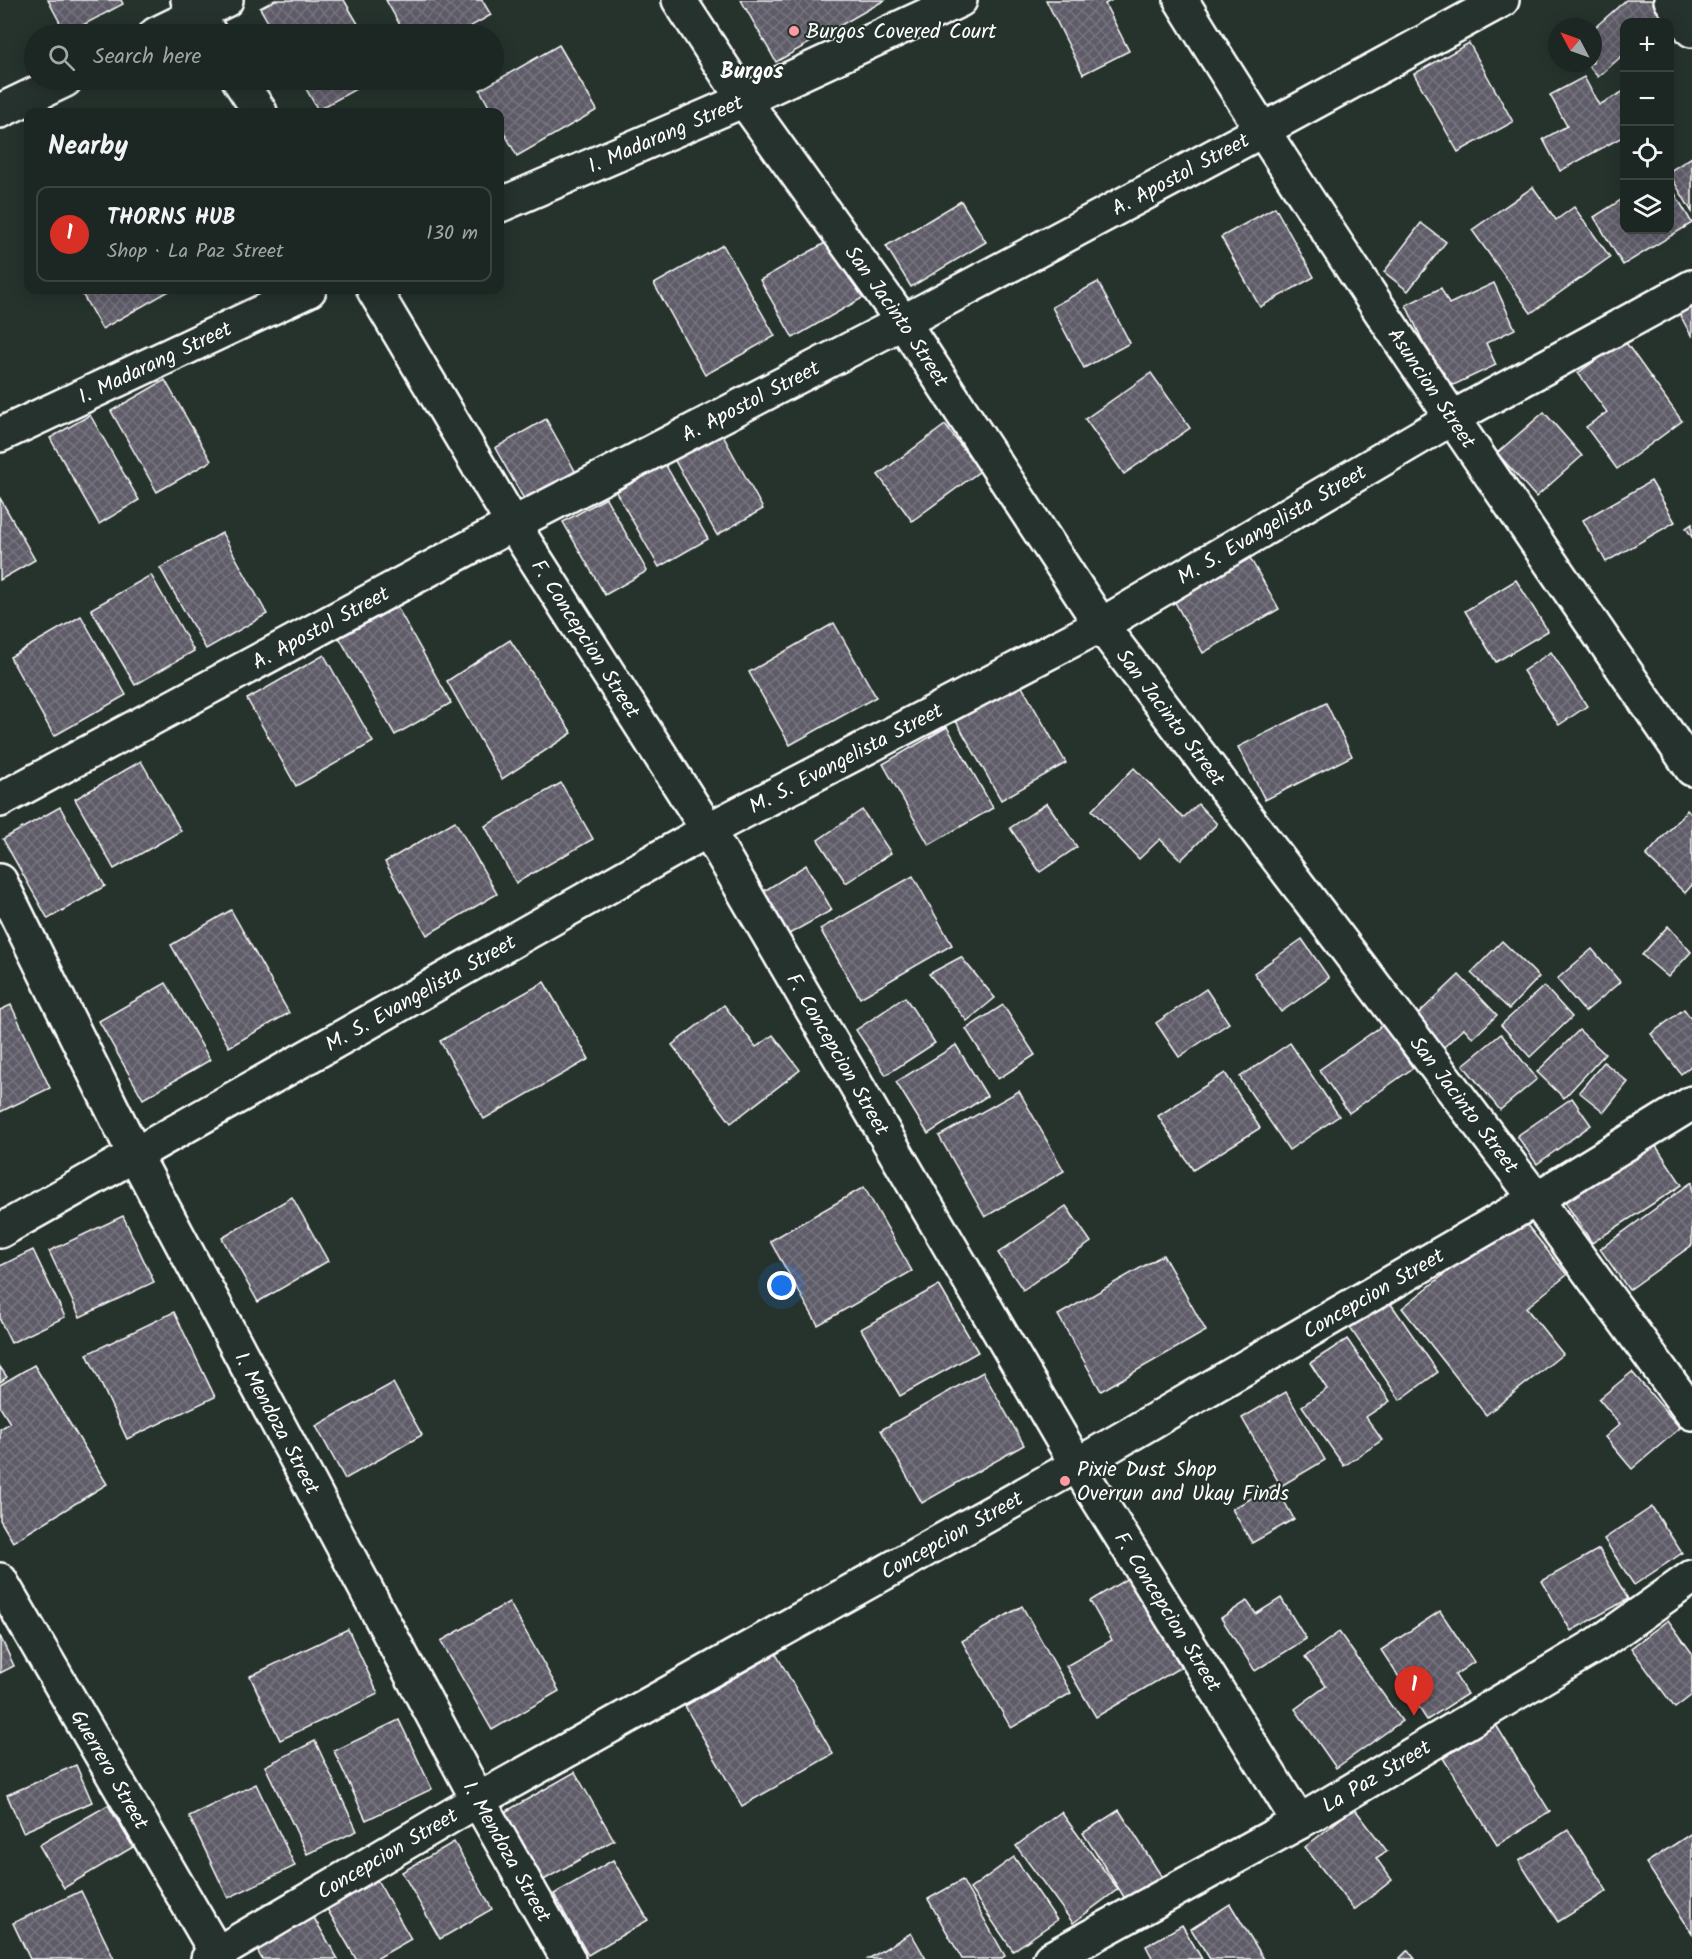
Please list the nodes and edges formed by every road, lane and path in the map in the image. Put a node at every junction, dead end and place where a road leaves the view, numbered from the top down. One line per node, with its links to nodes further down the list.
1 (226, 0): 7 (street)
2 (679, 0): 12 (street, San Jacinto Street)
3 (960, 0): 12 (street, I. Madarang Street)
4 (1180, 0): 15 (street, Asuncion Street)
5 (1502, 0): 15 (street, A. Apostol Street)
6 (1671, 0): 9 (street)
7 (198, 16): 8 (street)
8 (179, 24)
9 (1692, 30)
10 (44, 90): 14 (street)
11 (246, 90): 13 (street)
12 (744, 100): 16 (street, I. Madarang Street); 20 (street, San Jacinto Street)
13 (257, 108)
14 (0, 111)
15 (1261, 131): 20 (street, A. Apostol Street); 21 (street, Asuncion Street)
16 (504, 203)
17 (1692, 287): 21 (street, M. S. Evangelista Street)
18 (300, 294): 22 (street, I. Madarang Street)
19 (376, 294): 23 (street, F. Concepcion Street)
20 (903, 322): 23 (street, A. Apostol Street); 24 (street, San Jacinto Street)
21 (1452, 418): 24 (street, M. S. Evangelista Street); 25 (street, Asuncion Street)
22 (0, 435)
23 (513, 524): 26 (street, A. Apostol Street); 27 (street, F. Concepcion Street)
24 (1101, 625): 27 (street, M. S. Evangelista Street); 31 (street, San Jacinto Street)
25 (1692, 769)
26 (0, 800)
27 (708, 830): 30 (street, M. S. Evangelista Street); 34 (street, F. Concepcion Street)
28 (0, 880): 30 (street, I. Mendoza Street)
29 (1692, 1103): 31 (street, Concepcion Street)
30 (135, 1155): 32 (street, M. S. Evangelista Street); 37 (street, I. Mendoza Street)
31 (1536, 1199): 33 (street, San Jacinto Street); 34 (street, Concepcion Street)
32 (0, 1230)
33 (1692, 1413)
34 (1077, 1466): 37 (street, Concepcion Street); 38 (street, F. Concepcion Street)
35 (1692, 1577): 38 (street, La Paz Street)
36 (0, 1580): 39 (street, Guerrero Street)
37 (478, 1800): 39 (street, Concepcion Street); 40 (street, I. Mendoza Street)
38 (1299, 1822): 41 (street, La Paz Street)
39 (215, 1957)
40 (568, 1959)
41 (1050, 1959)

